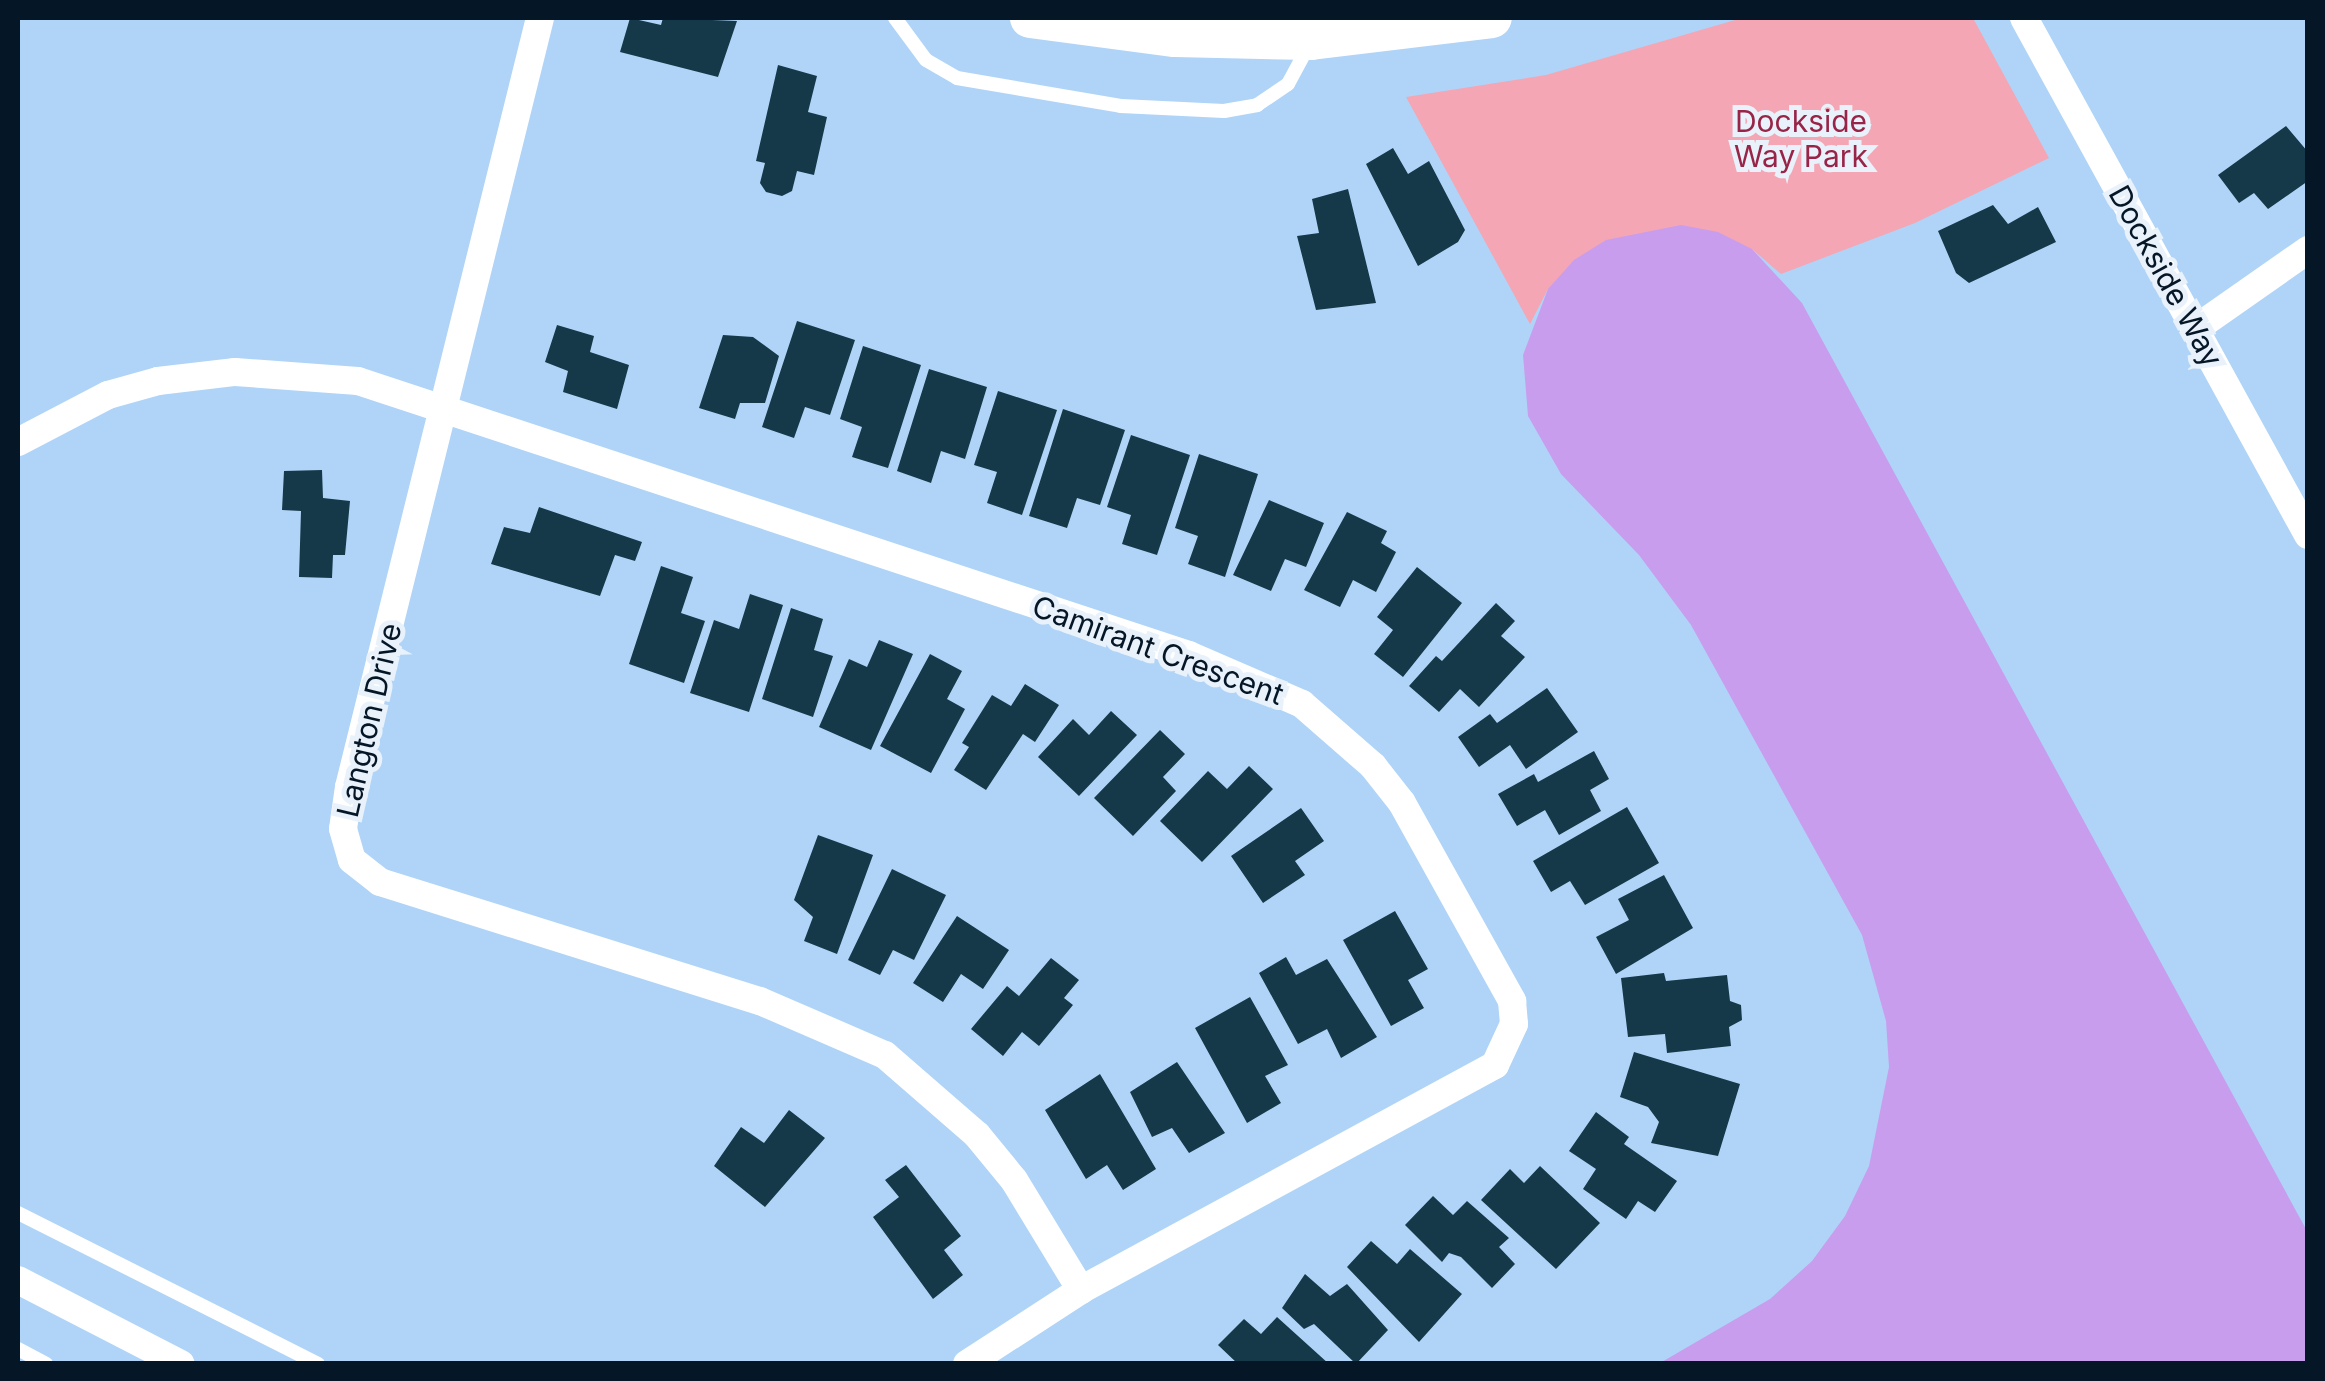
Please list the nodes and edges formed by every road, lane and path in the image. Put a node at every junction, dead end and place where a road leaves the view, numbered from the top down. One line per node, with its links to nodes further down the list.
1 (540, 18): 9 (street, Langton Drive)
2 (895, 18): 6 (lane)
3 (1030, 18): 6 (street)
4 (1492, 18): 6 (street)
5 (2024, 18): 8 (street, Dockside Way)
6 (1311, 40)
7 (2308, 250): 8 (street)
8 (2195, 329): 11 (street, Dockside Way)
9 (446, 408): 10 (street, Camirant Crescent); 14 (street, Langton Drive); 14 (street, Camirant Crescent)
10 (18, 442)
11 (2308, 535)
12 (18, 1213): 18 (lane)
13 (18, 1280): 17 (street)
14 (1081, 1290): 19 (street, Camirant Crescent)
15 (18, 1349): 16 (lane)
16 (46, 1364)
17 (180, 1364)
18 (318, 1364)
19 (967, 1364)

